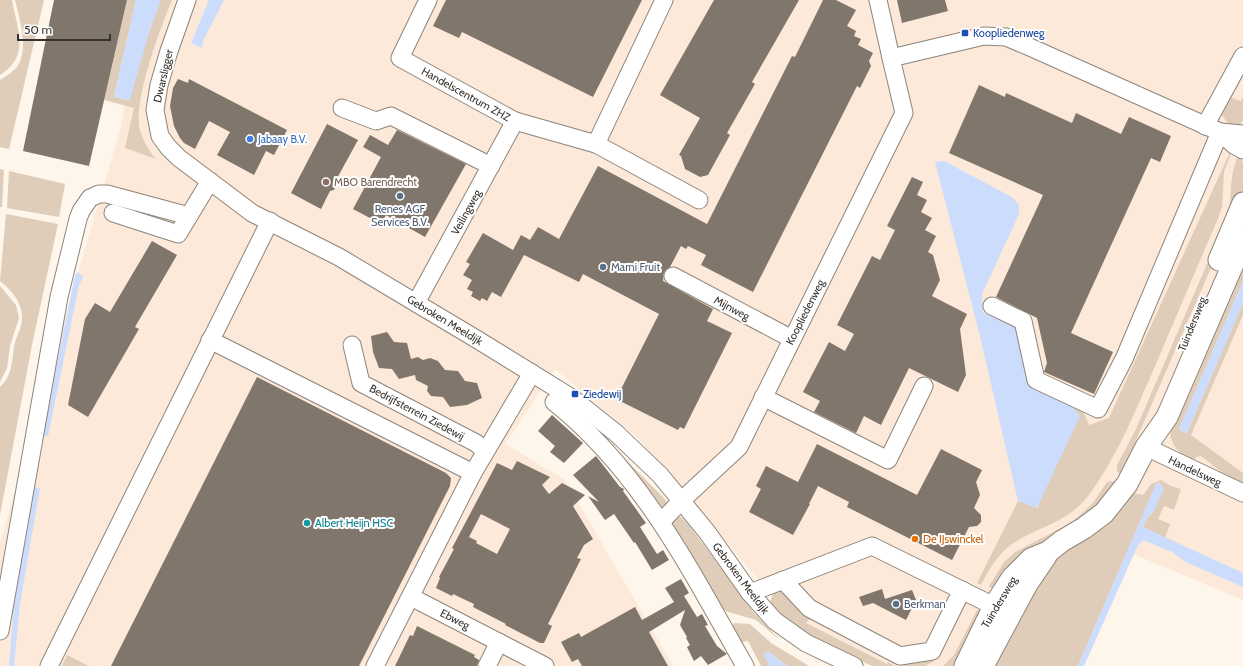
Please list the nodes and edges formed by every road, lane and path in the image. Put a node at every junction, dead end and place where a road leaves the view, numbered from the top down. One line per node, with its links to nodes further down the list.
1 (187, 0): 13 (street, Dwarsligger)
2 (428, 0): 8 (street, Handelscentrum ZHZ)
3 (664, 0): 11 (street)
4 (878, 0): 6 (street, Koopliedenweg)
5 (1243, 56): 9 (street)
6 (891, 58): 9 (street); 25 (street, Koopliedenweg)
7 (342, 108): 14 (street)
8 (515, 121): 11 (street, Handelscentrum ZHZ); 14 (street, Veilingweg)
9 (1212, 129): 10 (street); 12 (street); 24 (street)
10 (1243, 134)
11 (596, 144): 16 (street, Handelscentrum ZHZ)
12 (1243, 150)
13 (190, 166): 15 (street, Gebroken Meeldijk)
14 (491, 166): 23 (street, Veilingweg)
15 (210, 181): 19 (street); 20 (street, Gebroken Meeldijk)
16 (699, 200)
17 (1243, 203): 32 (main road, Tuindersweg)
18 (113, 213): 19 (street)
19 (189, 216): 43 (street)
20 (270, 221): 23 (street, Gebroken Meeldijk); 26 (street)
21 (1243, 241): 32 (main road, Tuindersweg)
22 (673, 276): 25 (street, Mijnweg)
23 (416, 303): 28 (street, Gebroken Meeldijk)
24 (992, 306)
25 (792, 339): 30 (street, Koopliedenweg)
26 (210, 340): 34 (street); 45 (street)
27 (352, 345): 33 (street, Bedrijfsterrein Ziedewij)
28 (532, 373): 33 (street); 36 (street, Gebroken Meeldijk)
29 (924, 386): 30 (street)
30 (763, 397): 36 (street, Koopliedenweg)
31 (554, 402): 37 (street)
32 (1146, 447): 35 (street, Handelsweg); 42 (main road, Tuindersweg)
33 (485, 451): 34 (street)
34 (473, 473): 41 (street)
35 (1243, 493)
36 (682, 500): 37 (street); 40 (street, Gebroken Meeldijk)
37 (661, 522): 49 (street)
38 (783, 580): 39 (street); 39 (street); 40 (street)
39 (962, 590): 42 (street)
40 (750, 593): 50 (street, Gebroken Meeldijk)
41 (411, 597): 44 (street, Ebweg); 46 (street)
42 (1002, 610): 51 (main road, Tuindersweg); 52 (main road, Tuindersweg)
43 (0, 631)
44 (499, 642): 47 (street); 48 (street, Ebweg)
45 (49, 666)
46 (375, 666)
47 (487, 666)
48 (545, 666)
49 (745, 666)
50 (854, 666)
51 (965, 666)
52 (983, 666)

